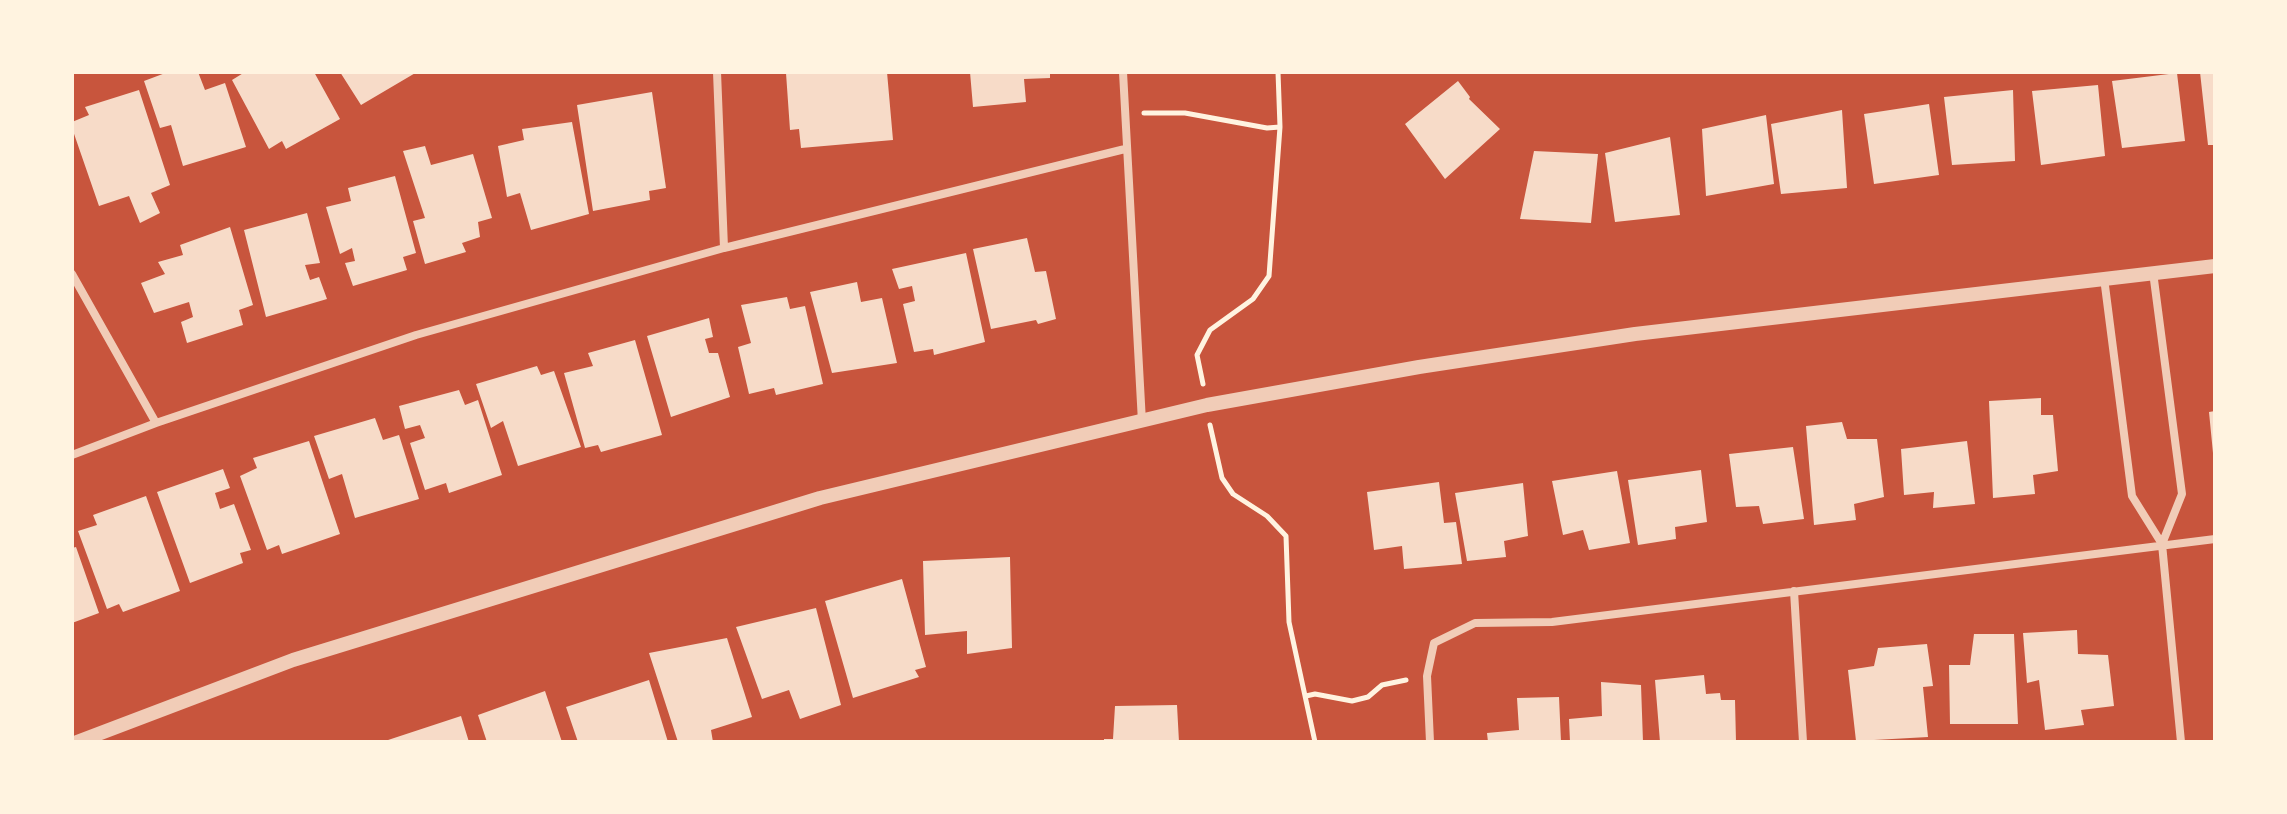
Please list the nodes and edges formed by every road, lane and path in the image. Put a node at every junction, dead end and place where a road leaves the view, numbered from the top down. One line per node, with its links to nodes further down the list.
1 (717, 72): 7 (street)
2 (1123, 72): 4 (street)
3 (1278, 72): 5 (path)
4 (1123, 113): 5 (path); 6 (street)
5 (1280, 127): 12 (path)
6 (1125, 149): 7 (street); 13 (street)
7 (724, 248): 14 (street)
8 (2215, 266): 9 (street)
9 (2153, 272): 11 (street); 17 (street)
10 (72, 274): 14 (street)
11 (2104, 278): 12 (street); 17 (street)
12 (1207, 405): 13 (street); 20 (path)
13 (1142, 422): 21 (street)
14 (156, 423): 15 (street)
15 (72, 455)
16 (2215, 539): 17 (street)
17 (2162, 544): 18 (street); 25 (street)
18 (1794, 591): 19 (street); 24 (street)
19 (1427, 676): 20 (path); 23 (street)
20 (1306, 696): 22 (path)
21 (77, 742)
22 (1315, 742)
23 (1430, 742)
24 (1803, 742)
25 (2181, 742)

